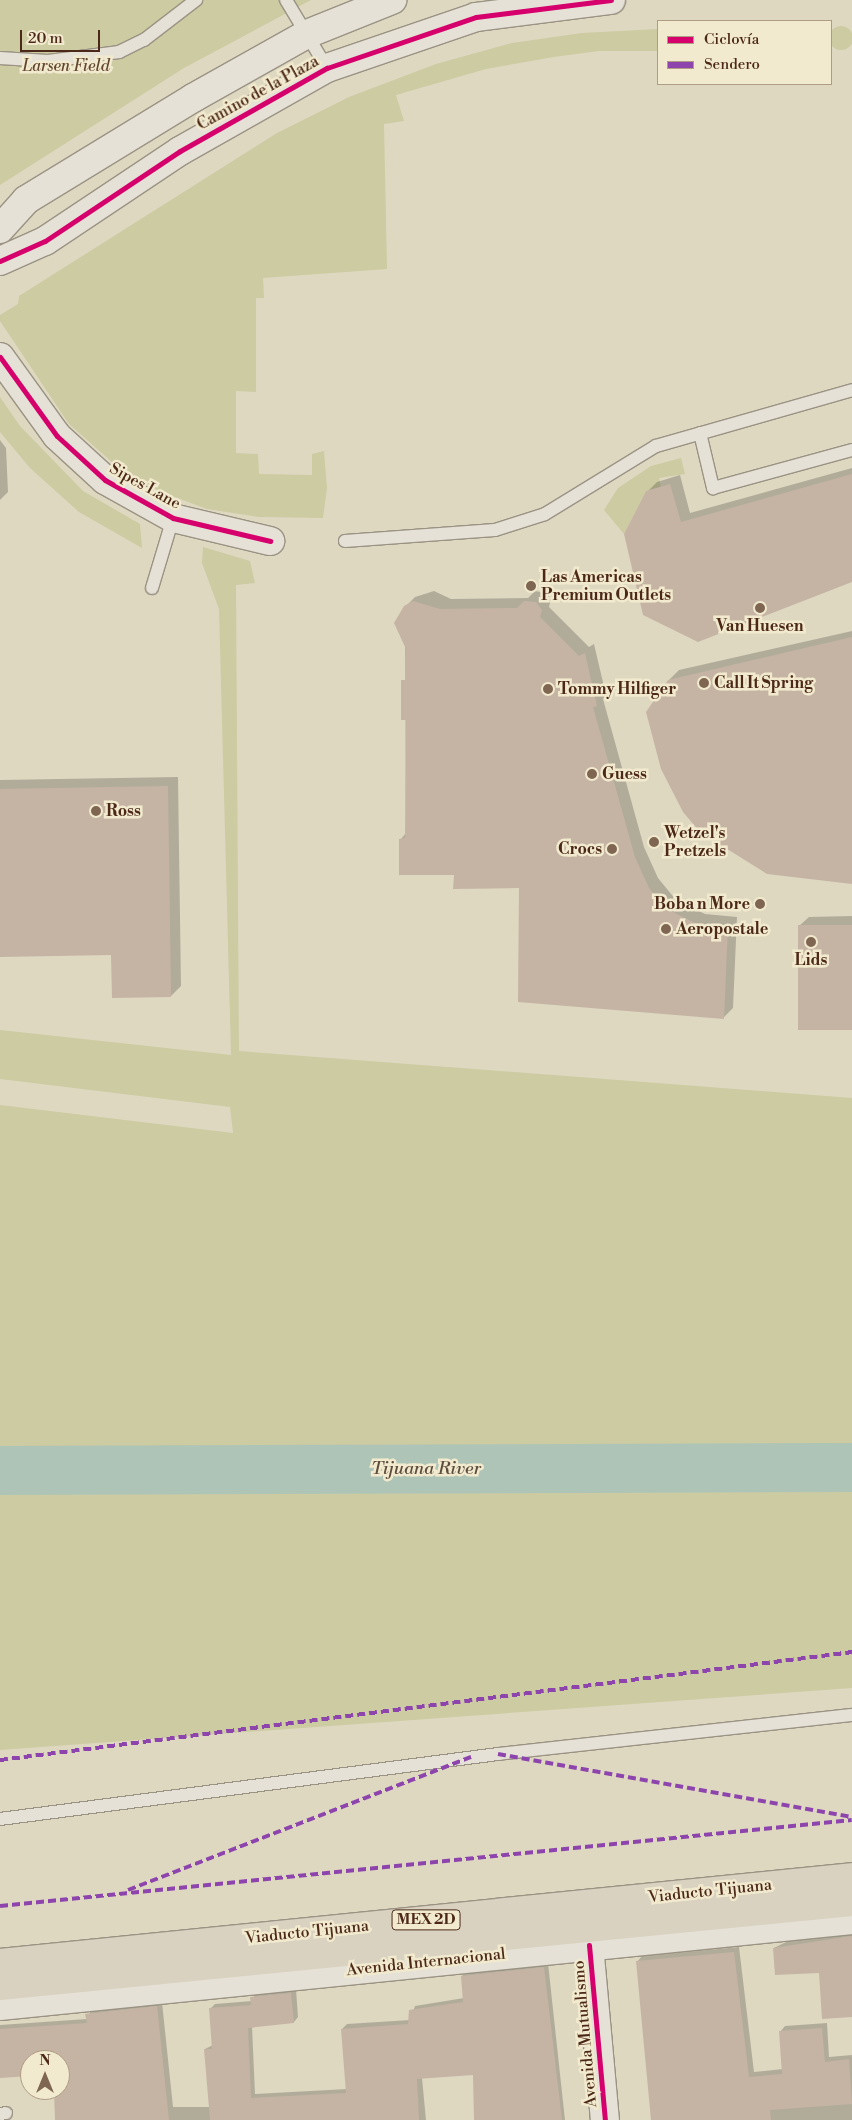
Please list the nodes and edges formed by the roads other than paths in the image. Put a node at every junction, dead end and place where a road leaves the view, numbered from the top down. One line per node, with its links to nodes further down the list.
1 (196, 0): 6 (lane)
2 (286, 0): 5 (lane)
3 (392, 0): 5 (main road, Camino de la Plaza)
4 (611, 0): 7 (main road, Camino de la Plaza)
5 (307, 34): 7 (lane); 8 (main road, Camino de la Plaza)
6 (0, 58)
7 (327, 68): 9 (main road, Camino de la Plaza)
8 (0, 229)
9 (0, 260)
10 (0, 356): 14 (main road, Sipes Lane)
11 (852, 390): 12 (lane)
12 (700, 433): 13 (lane); 16 (lane)
13 (852, 450)
14 (173, 518): 15 (main road, Sipes Lane); 17 (lane)
15 (270, 541)
16 (346, 541)
17 (152, 588)
18 (852, 1715): 19 (lane)
19 (0, 1820)
20 (852, 1867): 26 (highway)
21 (852, 1877): 27 (highway, Viaducto Tijuana / MEX 2D)
22 (852, 1893): 28 (highway, Viaducto Tijuana / MEX 2D)
23 (852, 1902): 29 (highway, Avenida Internacional)
24 (852, 1920): 25 (main road, Avenida Internacional)
25 (589, 1945): 30 (main road, Avenida Internacional); 31 (main road, Avenida Mutualismo)
26 (0, 1952)
27 (0, 1963)
28 (0, 1975)
29 (0, 1986)
30 (0, 2006)
31 (605, 2120)

